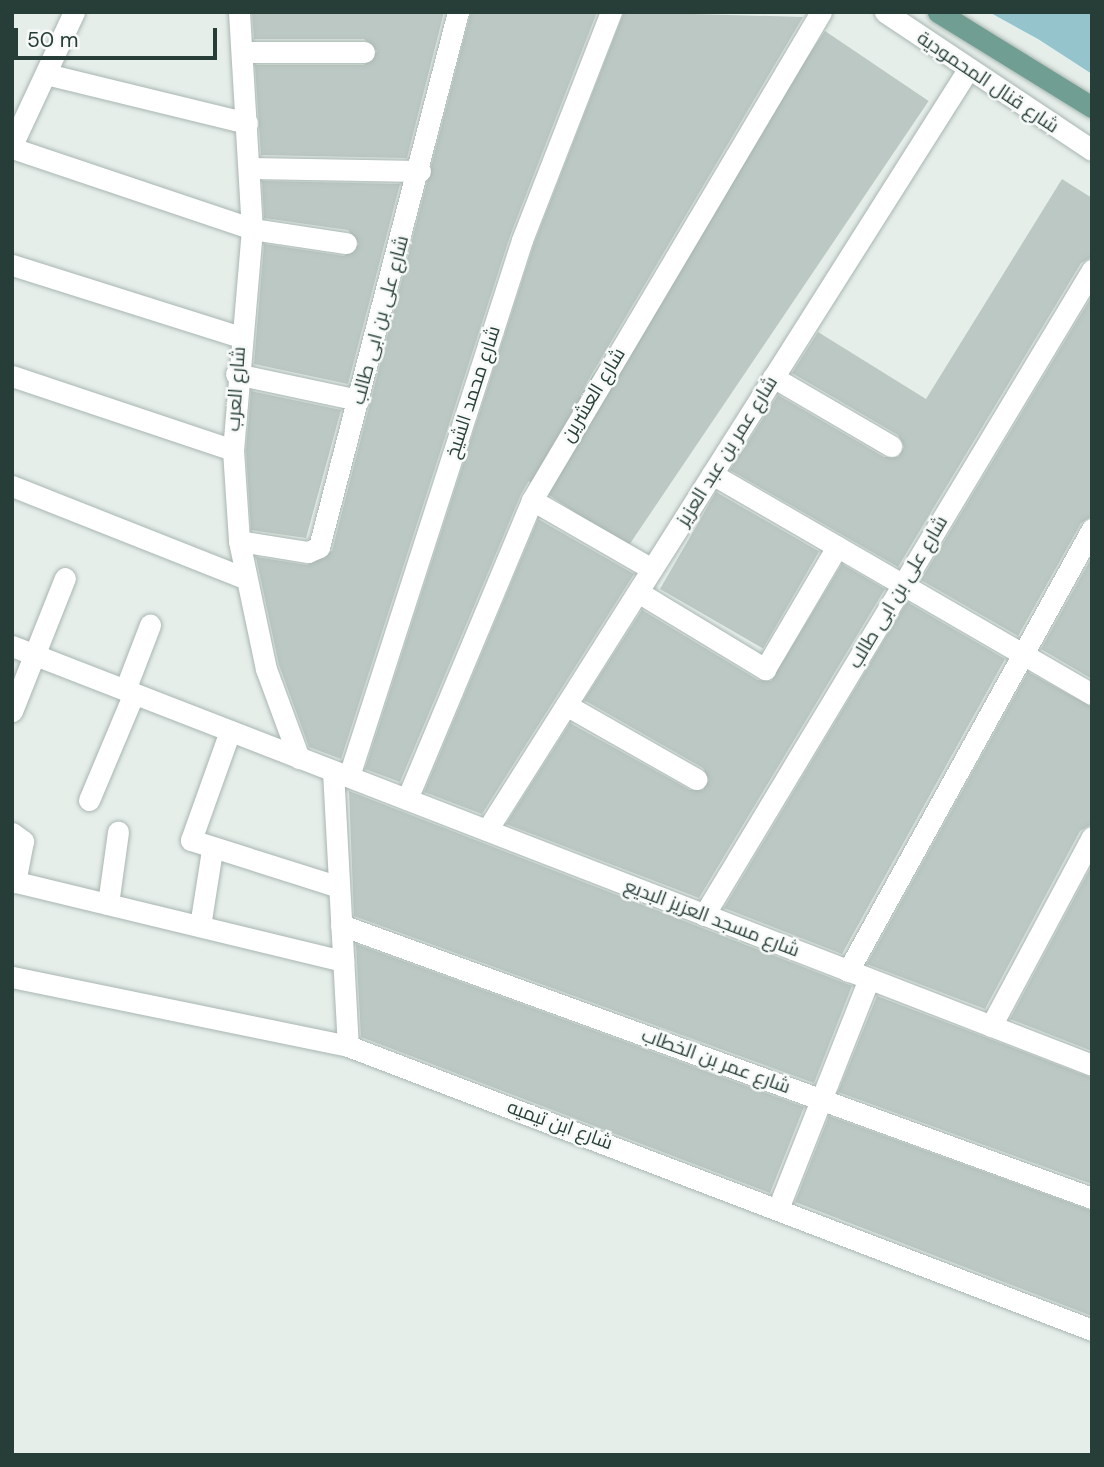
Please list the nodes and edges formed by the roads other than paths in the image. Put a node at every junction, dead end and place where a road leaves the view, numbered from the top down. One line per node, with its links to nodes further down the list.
1 (74, 12): 11 (street)
2 (239, 12): 9 (street, شارع العرب)
3 (458, 12): 17 (street, شارع على بن ابى طالب)
4 (611, 12): 50 (street, شارع محمد الشيخ)
5 (821, 12): 31 (street, شارع العشرين)
6 (885, 12): 10 (street, شارع قنال المحمودية)
7 (938, 12): 12 (main road)
8 (365, 51): 9 (street)
9 (242, 52): 13 (street, شارع العرب)
10 (967, 71): 15 (street, شارع قنال المحمودية); 25 (street, شارع عمر بن عبد العزيز)
11 (46, 74): 13 (street); 14 (street)
12 (1092, 107)
13 (247, 122): 16 (street, شارع العرب)
14 (12, 146): 18 (street)
15 (1092, 150)
16 (251, 168): 17 (street); 18 (street, شارع العرب)
17 (420, 171): 26 (street, شارع على بن ابى طالب)
18 (253, 229): 19 (street); 22 (street, شارع العرب)
19 (346, 243)
20 (12, 265): 22 (street)
21 (1092, 270): 38 (street, شارع على بن ابى طالب)
22 (240, 337): 23 (street, شارع العرب)
23 (236, 374): 26 (street); 28 (street, شارع العرب)
24 (12, 376): 28 (street)
25 (773, 377): 27 (street); 29 (street, شارع عمر بن عبد العزيز)
26 (358, 400): 33 (street, شارع على بن ابى طالب)
27 (891, 446)
28 (233, 450): 33 (street, شارع العرب)
29 (712, 474): 34 (street); 35 (street, شارع عمر بن عبد العزيز)
30 (12, 486): 37 (street)
31 (532, 500): 35 (street); 52 (street, شارع العشرين)
32 (1092, 529): 42 (street)
33 (239, 541): 37 (street, شارع العرب)
34 (837, 547): 38 (street); 39 (street)
35 (652, 569): 39 (street, شارع عمر بن عبد العزيز)
36 (65, 578): 43 (street)
37 (244, 578): 49 (street, شارع العرب)
38 (903, 584): 42 (street); 62 (street, شارع على بن ابى طالب)
39 (638, 592): 46 (street, شارع عمر بن عبد العزيز)
40 (150, 625): 44 (street)
41 (12, 646): 43 (street, شارع مسجد العزيز البديع)
42 (1023, 654): 45 (street); 66 (street)
43 (35, 655): 44 (street, شارع مسجد العزيز البديع); 47 (street)
44 (129, 692): 48 (street, شارع مسجد العزيز البديع); 53 (street)
45 (1092, 694)
46 (566, 705): 51 (street); 54 (street, شارع عمر بن عبد العزيز)
47 (12, 711)
48 (230, 731): 49 (street, شارع مسجد العزيز البديع); 58 (street)
49 (299, 758): 50 (street, شارع مسجد العزيز البديع)
50 (341, 774): 52 (street, شارع مسجد العزيز البديع); 60 (street)
51 (696, 779)
52 (407, 799): 54 (street, شارع مسجد العزيز البديع)
53 (89, 800)
54 (487, 830): 62 (street, شارع مسجد العزيز البديع)
55 (118, 832): 61 (street)
56 (12, 833): 59 (street)
57 (1092, 837): 69 (street)
58 (212, 850): 60 (street); 64 (street)
59 (14, 882): 61 (street)
60 (339, 887): 63 (street)
61 (108, 904): 64 (street)
62 (704, 915): 66 (street, شارع مسجد العزيز البديع)
63 (341, 925): 65 (street); 72 (street, شارع عمر بن الخطاب)
64 (200, 926): 65 (street)
65 (343, 961): 70 (street)
66 (848, 971): 68 (street, شارع مسجد العزيز البديع)
67 (12, 977): 70 (street, شارع ابن تيميه)
68 (869, 979): 69 (street, شارع مسجد العزيز البديع); 72 (street)
69 (990, 1026): 71 (street, شارع مسجد العزيز البديع)
70 (348, 1046): 74 (street, شارع ابن تيميه)
71 (1092, 1065)
72 (821, 1100): 73 (street, شارع عمر بن الخطاب); 74 (street)
73 (1092, 1198)
74 (779, 1206): 75 (street, شارع ابن تيميه)
75 (1092, 1330)

